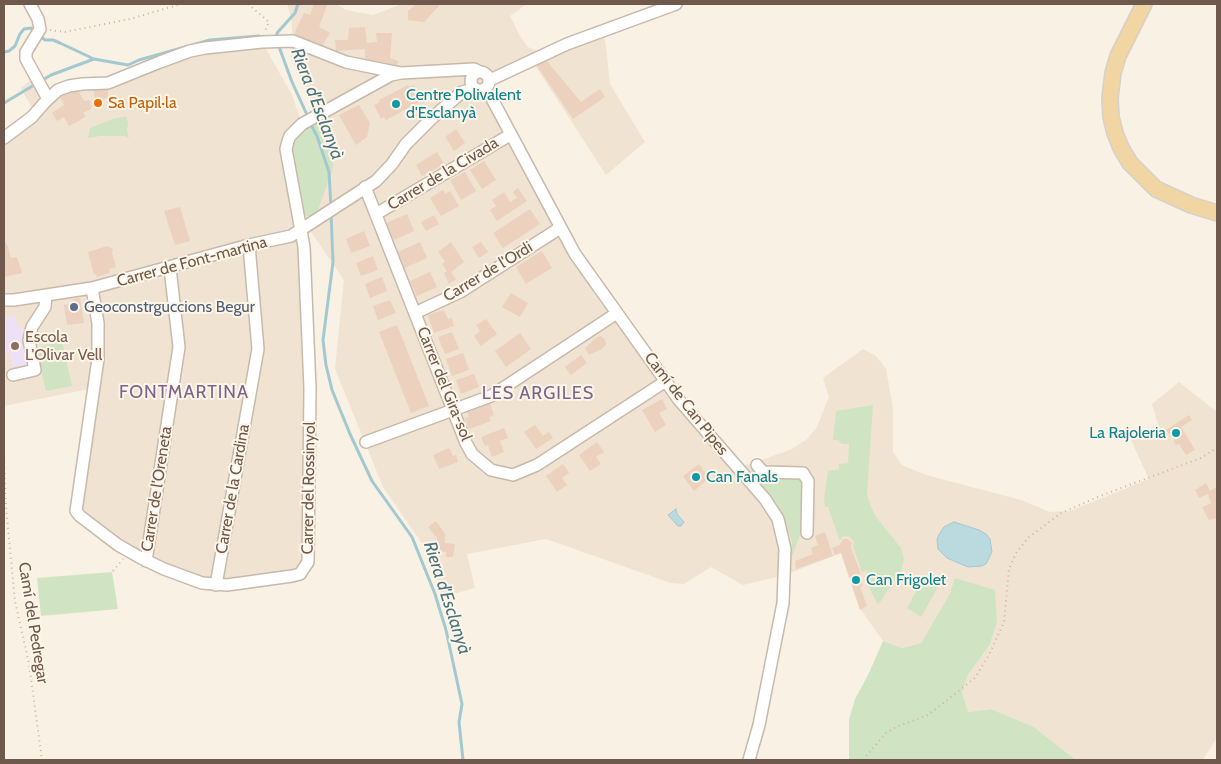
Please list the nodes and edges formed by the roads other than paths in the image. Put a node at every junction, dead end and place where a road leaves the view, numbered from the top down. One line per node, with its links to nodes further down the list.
1 (30, 4): 11 (street)
2 (676, 4): 7 (street)
3 (1144, 4): 16 (main road)
4 (1149, 4): 15 (main road)
5 (369, 67): 6 (street); 8 (street); 11 (street)
6 (401, 72): 7 (street); 8 (street)
7 (486, 77): 9 (street); 9 (street); 10 (street, Camí de Can Pipes)
8 (377, 83): 19 (street, Carrer del Rossinyol)
9 (477, 90): 10 (street); 14 (street, Carrer de Font-martina)
10 (491, 98): 12 (street, Camí de Can Pipes)
11 (48, 99): 13 (street)
12 (510, 135): 17 (street, Carrer de la Civada); 18 (street, Camí de Can Pipes)
13 (4, 138)
14 (366, 187): 17 (street, Carrer del Gira-sol); 19 (street, Carrer de Font-martina)
15 (1217, 209)
16 (1217, 213)
17 (376, 214): 25 (street, Carrer del Gira-sol)
18 (560, 228): 25 (street, Carrer de l'Ordi); 26 (street, Camí de Can Pipes)
19 (300, 229): 20 (street, Carrer de Font-martina); 34 (street, Carrer del Rossinyol)
20 (249, 245): 21 (street, Carrer de Font-martina); 34 (street, Carrer de la Cardina)
21 (170, 268): 22 (street, Carrer de Font-martina); 33 (street, Carrer de l'Oreneta)
22 (92, 288): 23 (street, Carrer de Font-martina); 33 (street, Carrer del Rossinyol)
23 (46, 295): 24 (street, Carrer de Font-martina); 27 (street)
24 (4, 300)
25 (415, 313): 29 (street, Carrer del Gira-sol)
26 (617, 313): 28 (street, Camí de Can Pipes); 29 (street)
27 (13, 375)
28 (666, 381): 29 (street, Carrer del Gira-sol); 35 (street, Camí de Can Pipes)
29 (454, 410): 30 (street)
30 (366, 442)
31 (757, 465): 32 (street)
32 (807, 533)
33 (146, 561): 34 (street, Carrer del Rossinyol)
34 (216, 585)
35 (749, 760)

